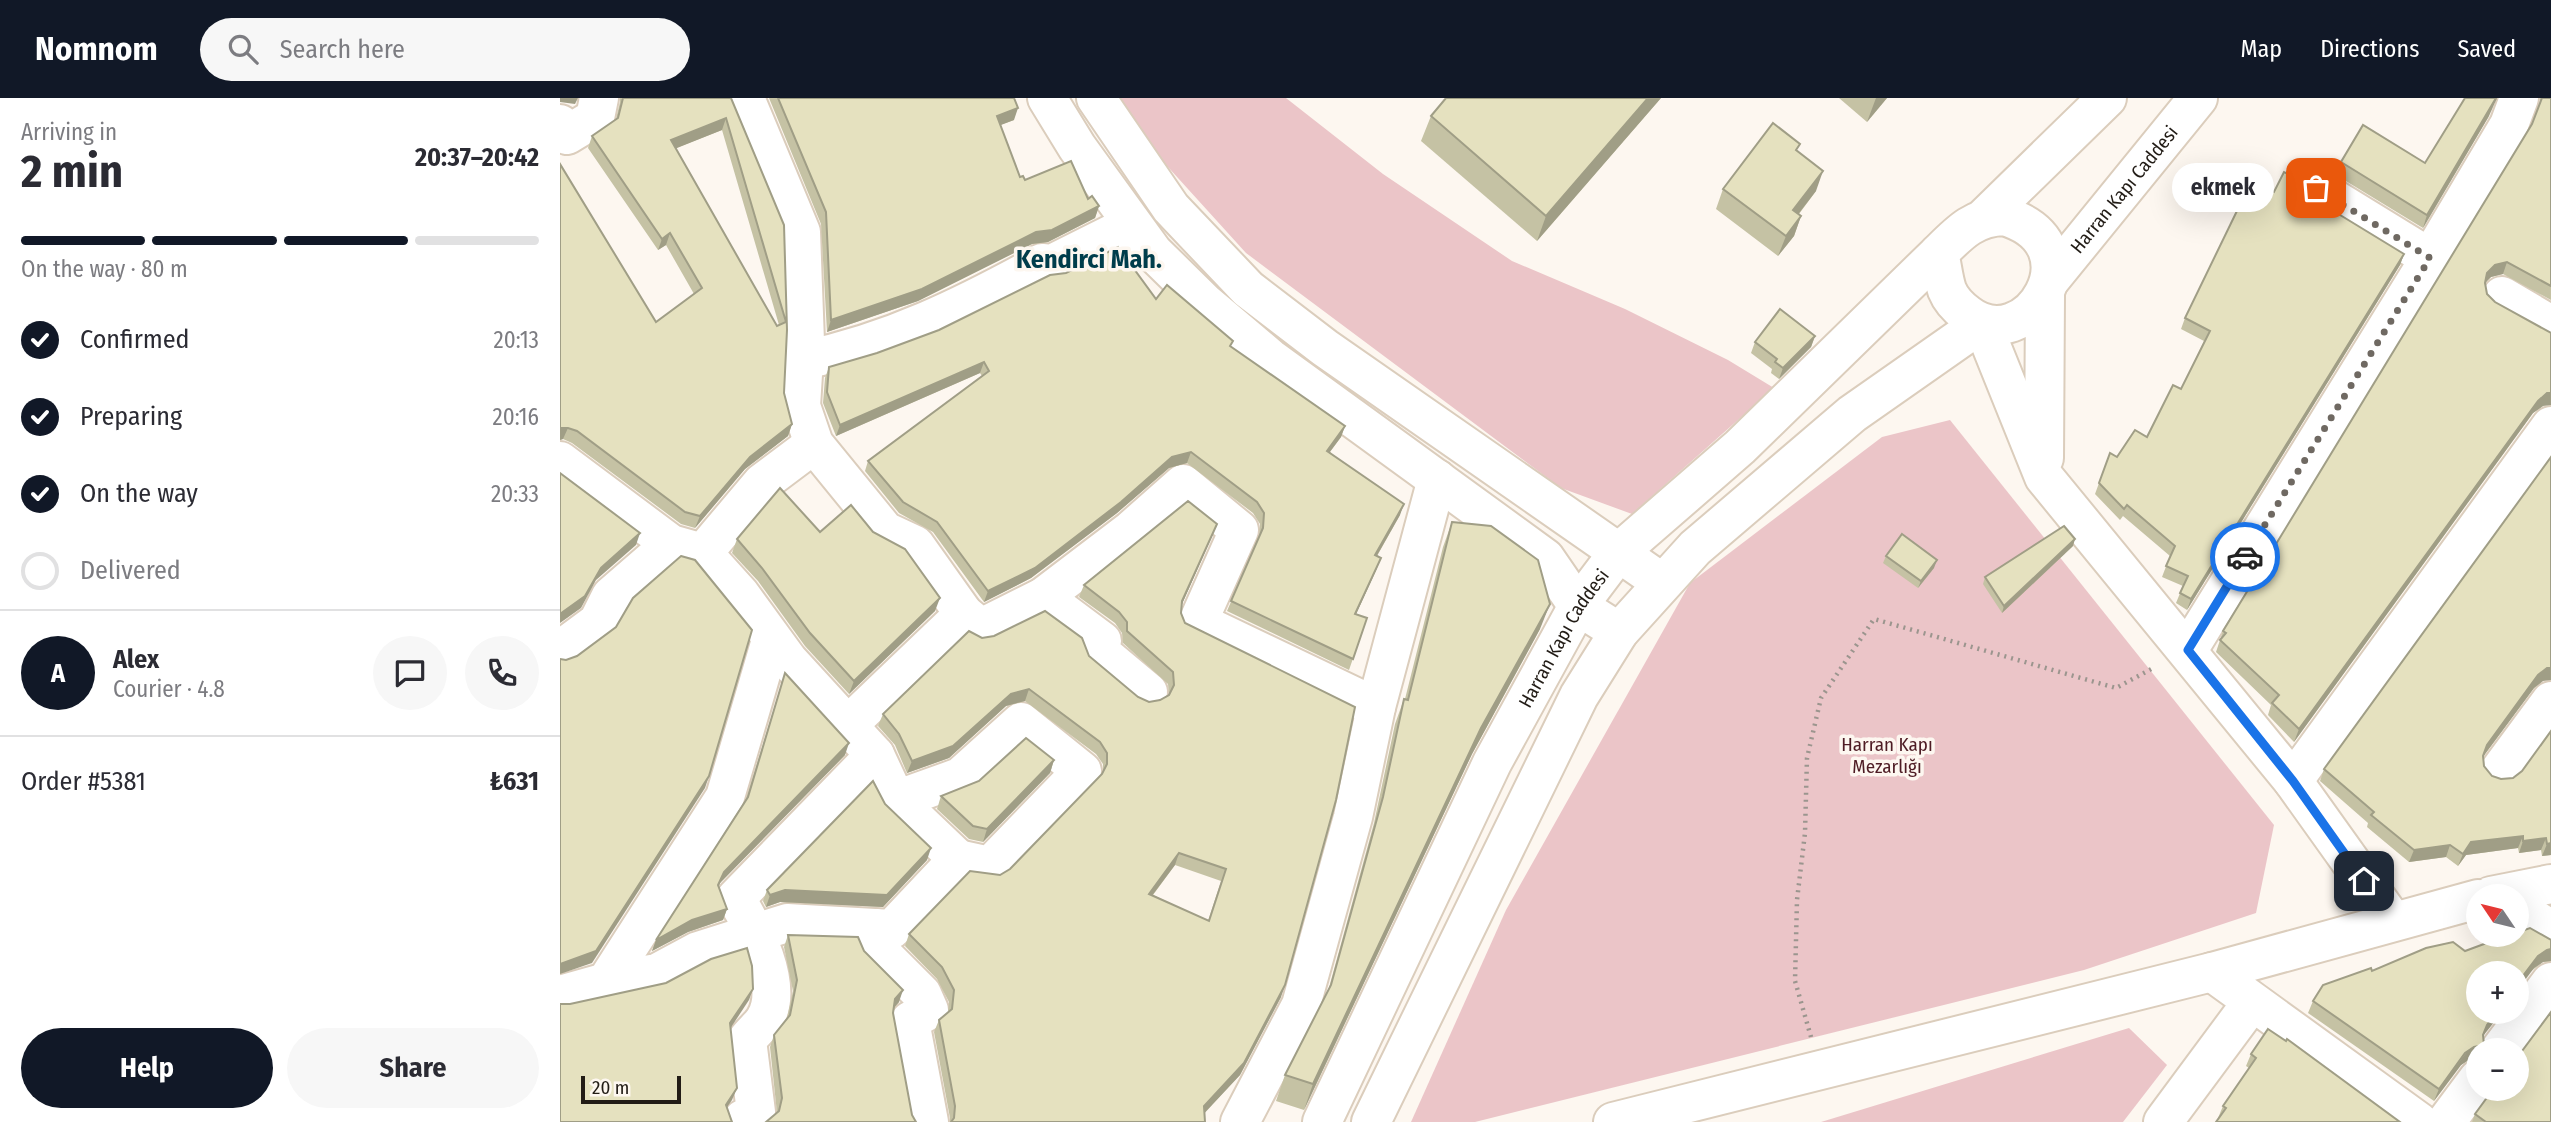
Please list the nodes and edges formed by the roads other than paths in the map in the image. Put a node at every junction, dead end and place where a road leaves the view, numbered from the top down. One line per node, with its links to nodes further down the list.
1 (599, 98): 8 (street)
2 (745, 98): 18 (street)
3 (1047, 98): 11 (street)
4 (1096, 98): 25 (street)
5 (2107, 98): 10 (street)
6 (2198, 98): 14 (street, Harran Kapı Caddesi)
7 (2519, 98): 13 (street)
8 (560, 124)
9 (2316, 188): 13 (street)
10 (1985, 217): 12 (street); 14 (street)
11 (1132, 224): 18 (street); 23 (street)
12 (1939, 253): 16 (street); 25 (street, Harran Kapı Caddesi)
13 (2430, 258): 33 (street)
14 (2047, 288): 16 (street); 22 (street)
15 (2502, 296): 17 (street)
16 (1982, 323): 22 (street); 26 (street)
17 (2551, 325)
18 (804, 360): 20 (street)
19 (2551, 426): 40 (street)
20 (814, 444): 24 (street); 29 (street)
21 (560, 461): 24 (street)
22 (2044, 477): 33 (street)
23 (1437, 478): 28 (street); 36 (street)
24 (687, 548): 31 (street); 32 (street)
25 (1618, 553): 26 (street); 28 (street, Harran Kapı Caddesi)
26 (1661, 582): 30 (street)
27 (1043, 597): 29 (street); 34 (street); 36 (street)
28 (1578, 606): 30 (street); 61 (street, Harran Kapı Caddesi)
29 (964, 614): 37 (street)
30 (1619, 632): 62 (street)
31 (772, 640): 37 (street); 52 (street)
32 (560, 650)
33 (2188, 650): 40 (street)
34 (1148, 692)
35 (2551, 701): 39 (street)
36 (1376, 707): 60 (street)
37 (848, 725): 38 (street)
38 (875, 755): 41 (street); 50 (street)
39 (2500, 770)
40 (2293, 781): 47 (street)
41 (896, 800): 42 (street); 42 (street)
42 (958, 859): 48 (street)
43 (2551, 884): 44 (street)
44 (2529, 890)
45 (2466, 904): 47 (street)
46 (2529, 917): 49 (street)
47 (2392, 920): 51 (street)
48 (875, 928): 50 (street); 59 (street)
49 (2551, 930)
50 (756, 932): 52 (street); 58 (street)
51 (2212, 972): 55 (street); 63 (street)
52 (606, 982): 54 (street)
53 (2551, 982): 56 (street)
54 (560, 995)
55 (2252, 1002): 64 (street); 65 (street)
56 (2509, 1038)
57 (2466, 1095): 66 (street)
58 (744, 1122)
59 (929, 1122)
60 (1240, 1122)
61 (1322, 1122)
62 (1371, 1122)
63 (1613, 1122)
64 (2163, 1122)
65 (2419, 1122)
66 (2446, 1122)

